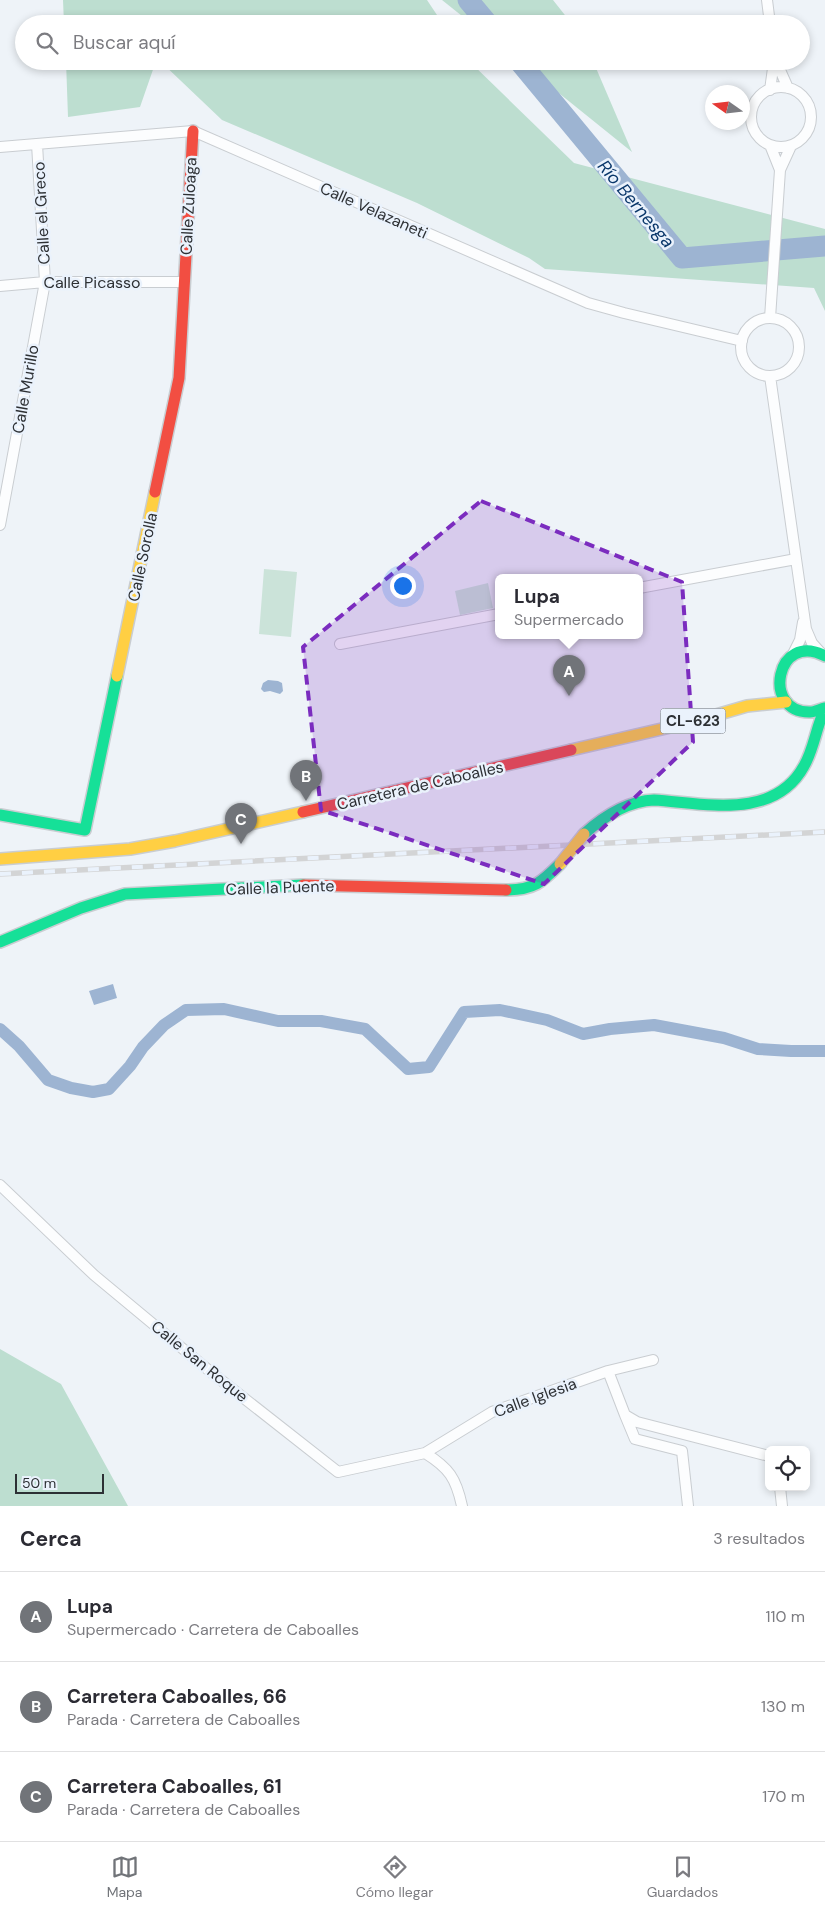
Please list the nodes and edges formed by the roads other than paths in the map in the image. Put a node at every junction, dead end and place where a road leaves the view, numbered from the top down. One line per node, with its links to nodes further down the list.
1 (767, 0): 2 (street)
2 (769, 15)
3 (773, 70): 6 (street)
4 (779, 70): 5 (street)
5 (788, 88): 6 (street); 10 (street)
6 (770, 90): 9 (street)
7 (193, 131): 8 (street, Calle Velazaneti); 14 (street, Calle Zuloaga); 17 (street, Calle Velazaneti)
8 (37, 144): 11 (street, Calle Velazaneti); 13 (street, Calle el Greco)
9 (770, 145): 10 (street); 12 (street)
10 (791, 146): 12 (street)
11 (0, 147)
12 (780, 170): 16 (street)
13 (45, 282): 14 (street, Calle Picasso); 15 (street, Calle Picasso); 19 (street, Calle Murillo)
14 (184, 282): 33 (street, Calle Sorolla)
15 (0, 286)
16 (770, 318): 17 (street); 18 (street)
17 (742, 341): 18 (street)
18 (770, 376): 20 (street)
19 (0, 524)
20 (796, 559): 21 (street); 23 (street)
21 (643, 587)
22 (495, 615): 24 (street)
23 (804, 616): 25 (street); 26 (street)
24 (340, 644)
25 (824, 655): 26 (street)
26 (792, 656): 27 (street, CL-623)
27 (780, 674): 28 (street); 29 (street, Carretera de Caboalles / CL-623)
28 (786, 702): 29 (street, Carretera de Caboalles / CL-623); 31 (street)
29 (747, 706): 34 (street, Carretera de Caboalles / CL-623)
30 (825, 708): 31 (street); 32 (street, Calle la Puente)
31 (800, 711): 32 (street)
32 (811, 750): 35 (street, Calle la Puente, bridge)
33 (0, 815)
34 (0, 859)
35 (0, 942)
36 (0, 1185): 42 (street, Calle San Roque)
37 (653, 1360): 38 (street, Calle Iglesia)
38 (608, 1371): 39 (street); 42 (street, Calle Iglesia)
39 (625, 1415): 40 (street); 41 (street)
40 (686, 1435): 41 (street); 43 (street)
41 (682, 1451): 46 (street)
42 (425, 1453): 45 (street)
43 (765, 1455)
44 (780, 1491): 47 (street)
45 (462, 1506)
46 (688, 1506)
47 (782, 1506)

